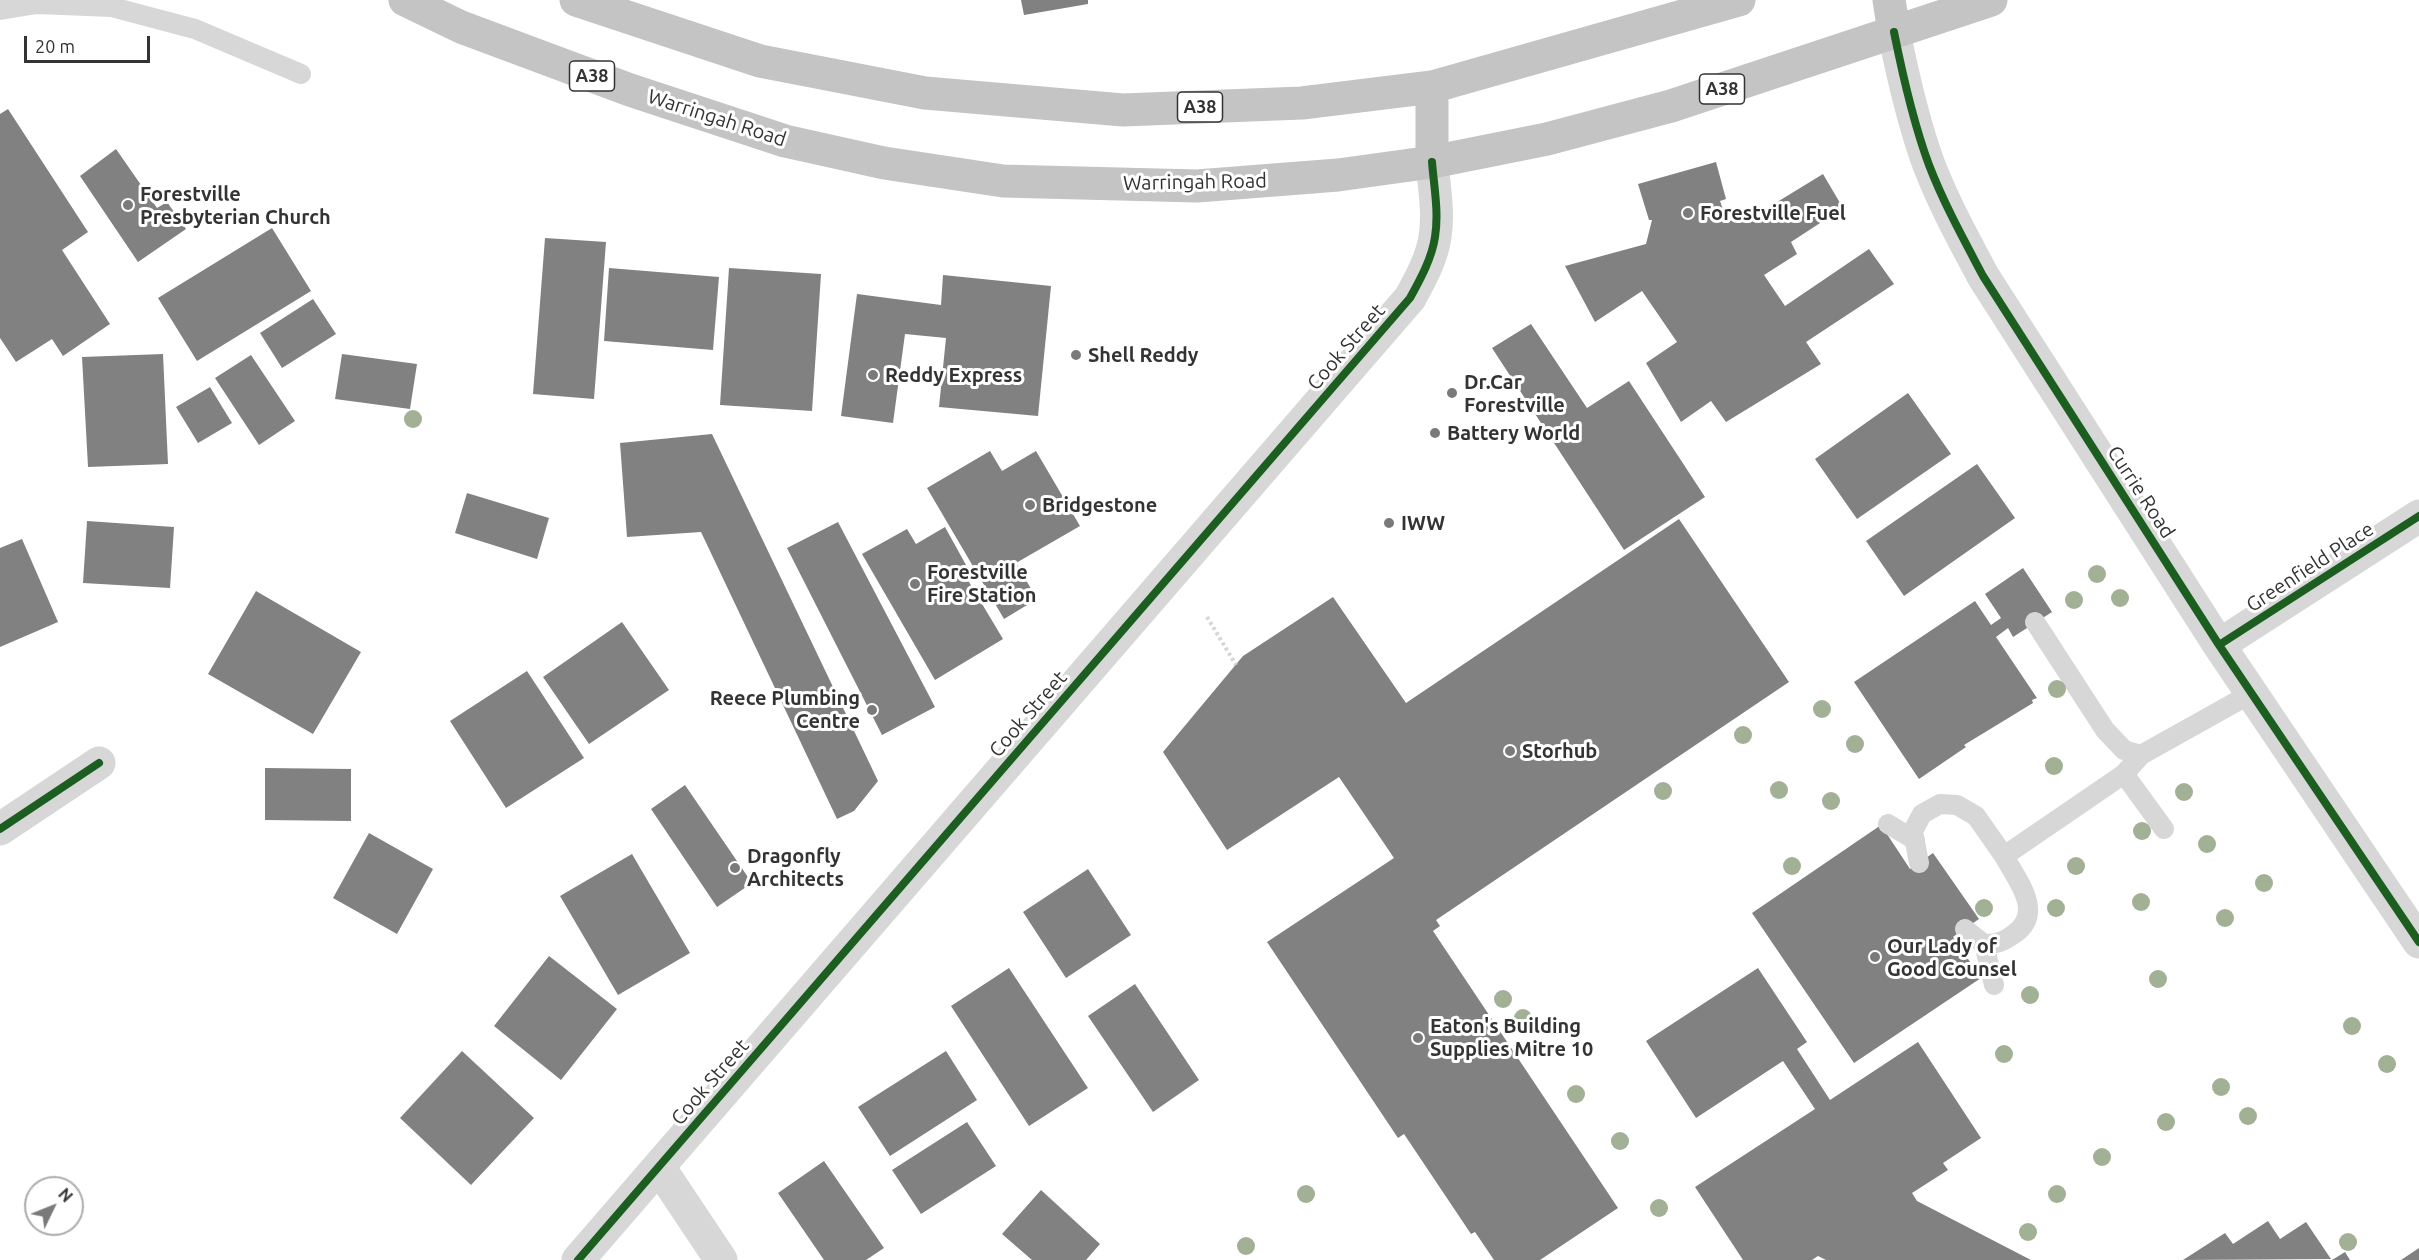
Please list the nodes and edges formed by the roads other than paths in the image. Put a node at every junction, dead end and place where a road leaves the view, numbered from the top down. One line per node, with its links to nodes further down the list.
1 (405, 0): 10 (highway, Warringah Road / A38)
2 (576, 0): 9 (highway, A38)
3 (1739, 0): 9 (highway, A38)
4 (1889, 0): 7 (highway)
5 (1991, 0): 7 (highway, Warringah Road / A38)
6 (0, 10): 8 (lane)
7 (1894, 32): 10 (highway, Warringah Road / A38); 13 (street, Currie Road)
8 (301, 74)
9 (1432, 87): 10 (highway, Cook Street)
10 (1432, 162): 28 (street, Cook Street)
11 (2419, 516): 13 (street, Greenfield Place)
12 (2035, 622): 15 (lane)
13 (2219, 645): 14 (street, Currie Road)
14 (2252, 693): 15 (lane); 25 (street, Currie Road)
15 (2141, 755): 17 (lane)
16 (99, 763): 19 (street)
17 (2124, 774): 20 (lane); 22 (lane)
18 (1888, 824): 21 (lane)
19 (0, 829)
20 (2164, 829)
21 (1915, 840): 22 (lane); 23 (lane)
22 (2004, 856): 26 (lane)
23 (1919, 863)
24 (1965, 929): 26 (lane)
25 (2419, 942)
26 (1984, 944): 27 (lane)
27 (1994, 985)
28 (659, 1167): 29 (street, Cook Street); 30 (street)
29 (578, 1260)
30 (721, 1260)

